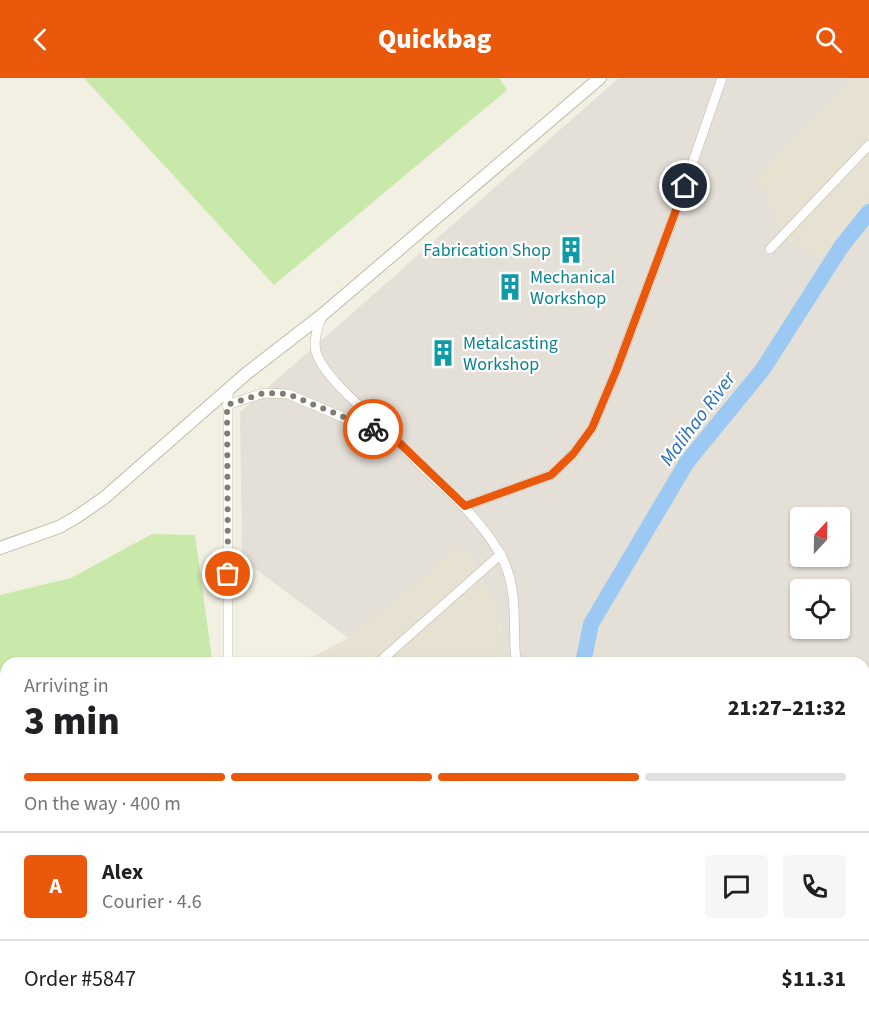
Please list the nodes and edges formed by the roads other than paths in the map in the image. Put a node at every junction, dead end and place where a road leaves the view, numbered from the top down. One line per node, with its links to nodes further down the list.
1 (600, 78): 5 (street)
2 (722, 78): 9 (street)
3 (869, 146): 4 (street)
4 (770, 249)
5 (322, 315): 6 (street); 8 (street)
6 (228, 392): 7 (street); 10 (street)
7 (227, 405): 8 (street); 12 (street)
8 (391, 435): 9 (street)
9 (465, 506): 11 (street)
10 (0, 548)
11 (501, 554): 13 (street); 14 (street)
12 (228, 657)
13 (385, 657)
14 (516, 657)

